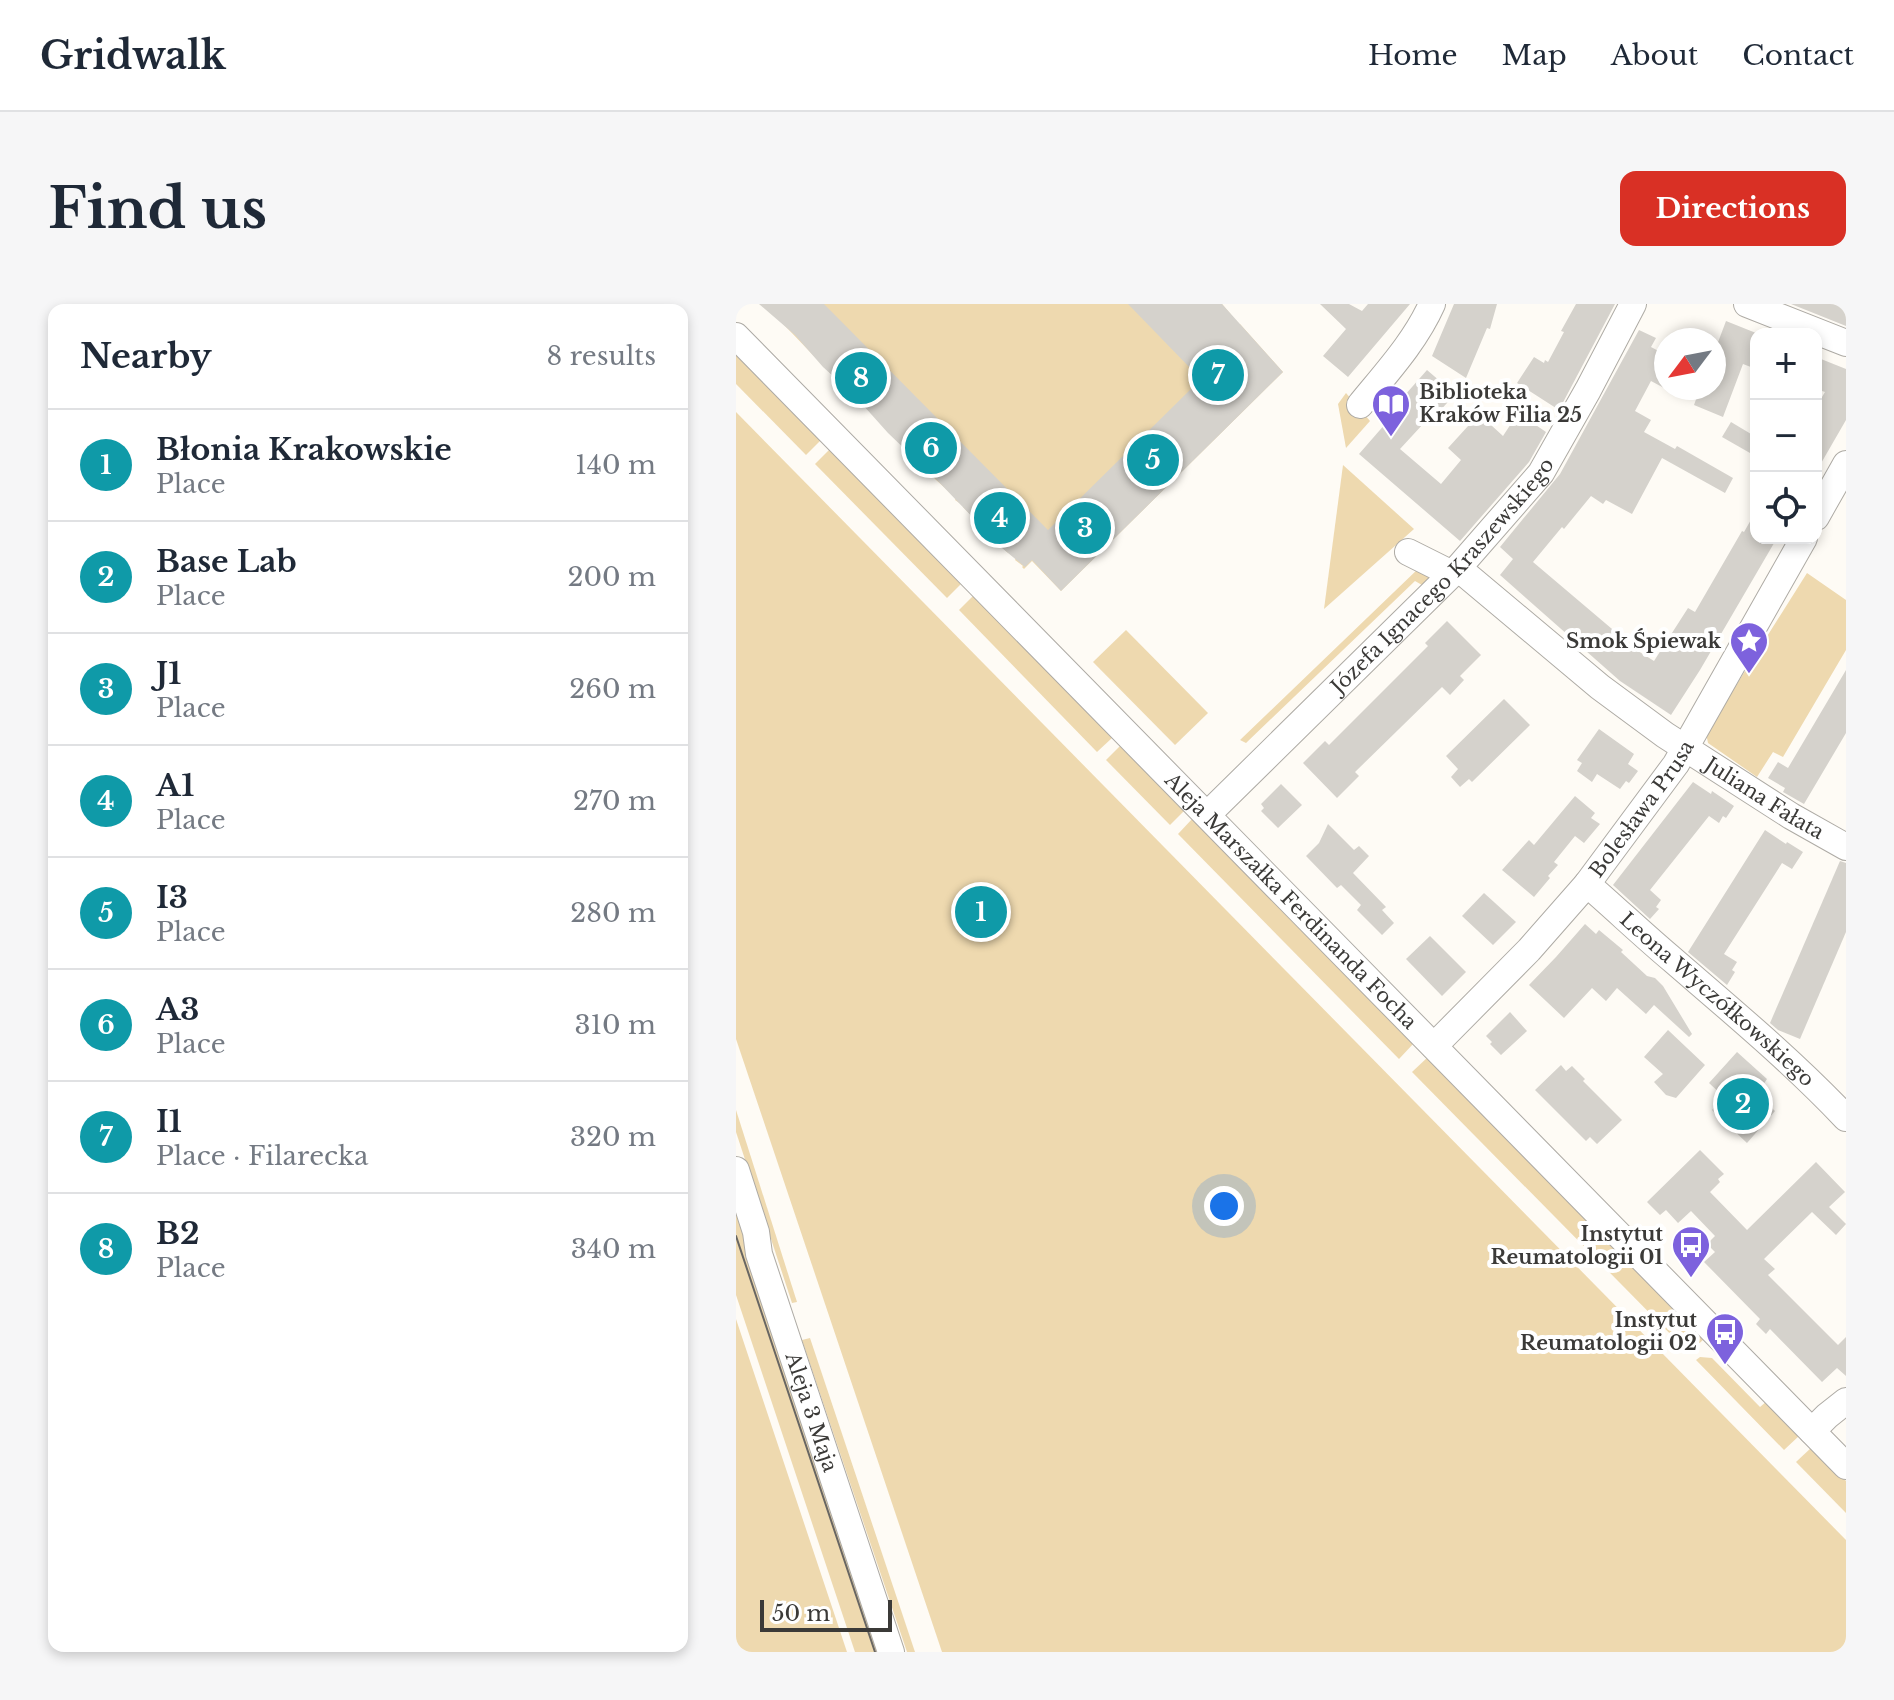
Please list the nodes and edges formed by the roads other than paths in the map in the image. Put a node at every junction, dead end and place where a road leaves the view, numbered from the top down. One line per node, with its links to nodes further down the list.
1 (1432, 304): 6 (street)
2 (1633, 304): 11 (street, Józefa Ignacego Kraszewskiego)
3 (1747, 304): 5 (street)
4 (736, 336): 13 (street, Aleja Marszałka Ferdinanda Focha)
5 (1846, 343)
6 (1360, 405)
7 (1846, 464): 8 (street)
8 (1822, 506)
9 (1801, 544): 12 (street, Bolesława Prusa)
10 (1408, 552): 11 (street, Juliana Fałata)
11 (1455, 571): 12 (street, Juliana Fałata); 13 (street, Józefa Ignacego Kraszewskiego)
12 (1685, 749): 14 (street, Juliana Fałata); 15 (street, Bolesława Prusa)
13 (1207, 815): 16 (street, Aleja Marszałka Ferdinanda Focha)
14 (1846, 847)
15 (1587, 884): 16 (street, Bolesława Prusa); 17 (street, Leona Wyczółkowskiego)
16 (1434, 1046): 20 (street, Aleja Marszałka Ferdinanda Focha)
17 (1846, 1118)
18 (736, 1170): 22 (street, Aleja 3 Maja)
19 (1846, 1401): 20 (street)
20 (1812, 1431): 21 (street, Aleja Marszałka Ferdinanda Focha)
21 (1846, 1466)
22 (891, 1652)

